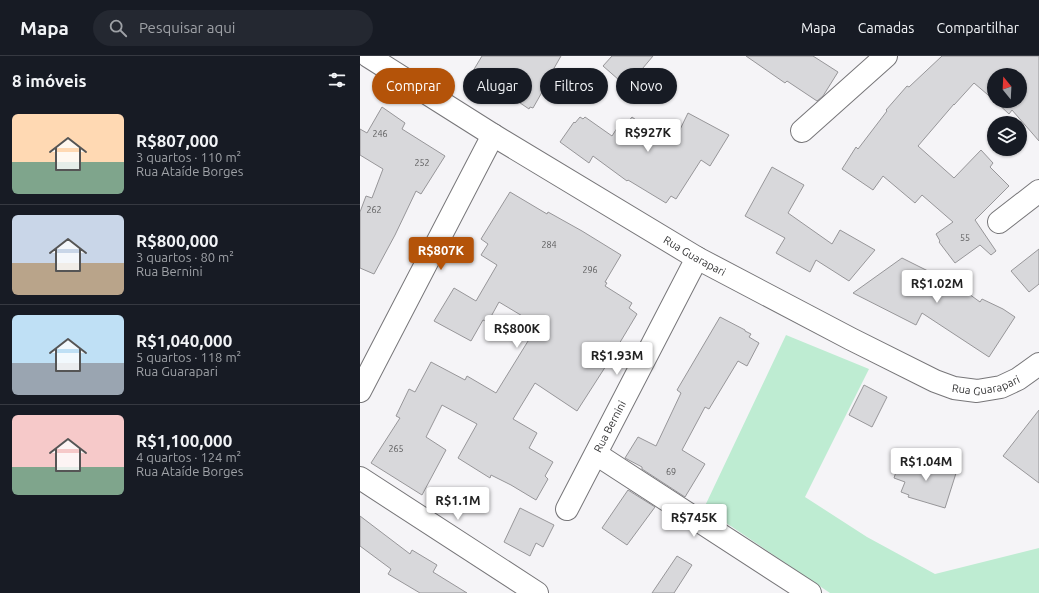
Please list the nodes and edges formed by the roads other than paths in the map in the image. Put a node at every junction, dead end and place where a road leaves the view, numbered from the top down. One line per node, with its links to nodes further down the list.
1 (368, 56): 4 (street, Rua Guarapari)
2 (875, 59): 3 (street)
3 (802, 131)
4 (493, 135): 7 (street, Rua Guarapari); 9 (street)
5 (1039, 191): 6 (street)
6 (998, 222)
7 (697, 258): 8 (street, Rua Guarapari); 10 (street, Rua Bernini)
8 (1039, 364)
9 (360, 391)
10 (596, 454): 12 (street, Rua Bernini); 14 (street)
11 (360, 478): 13 (street)
12 (567, 509)
13 (537, 593)
14 (810, 593)

